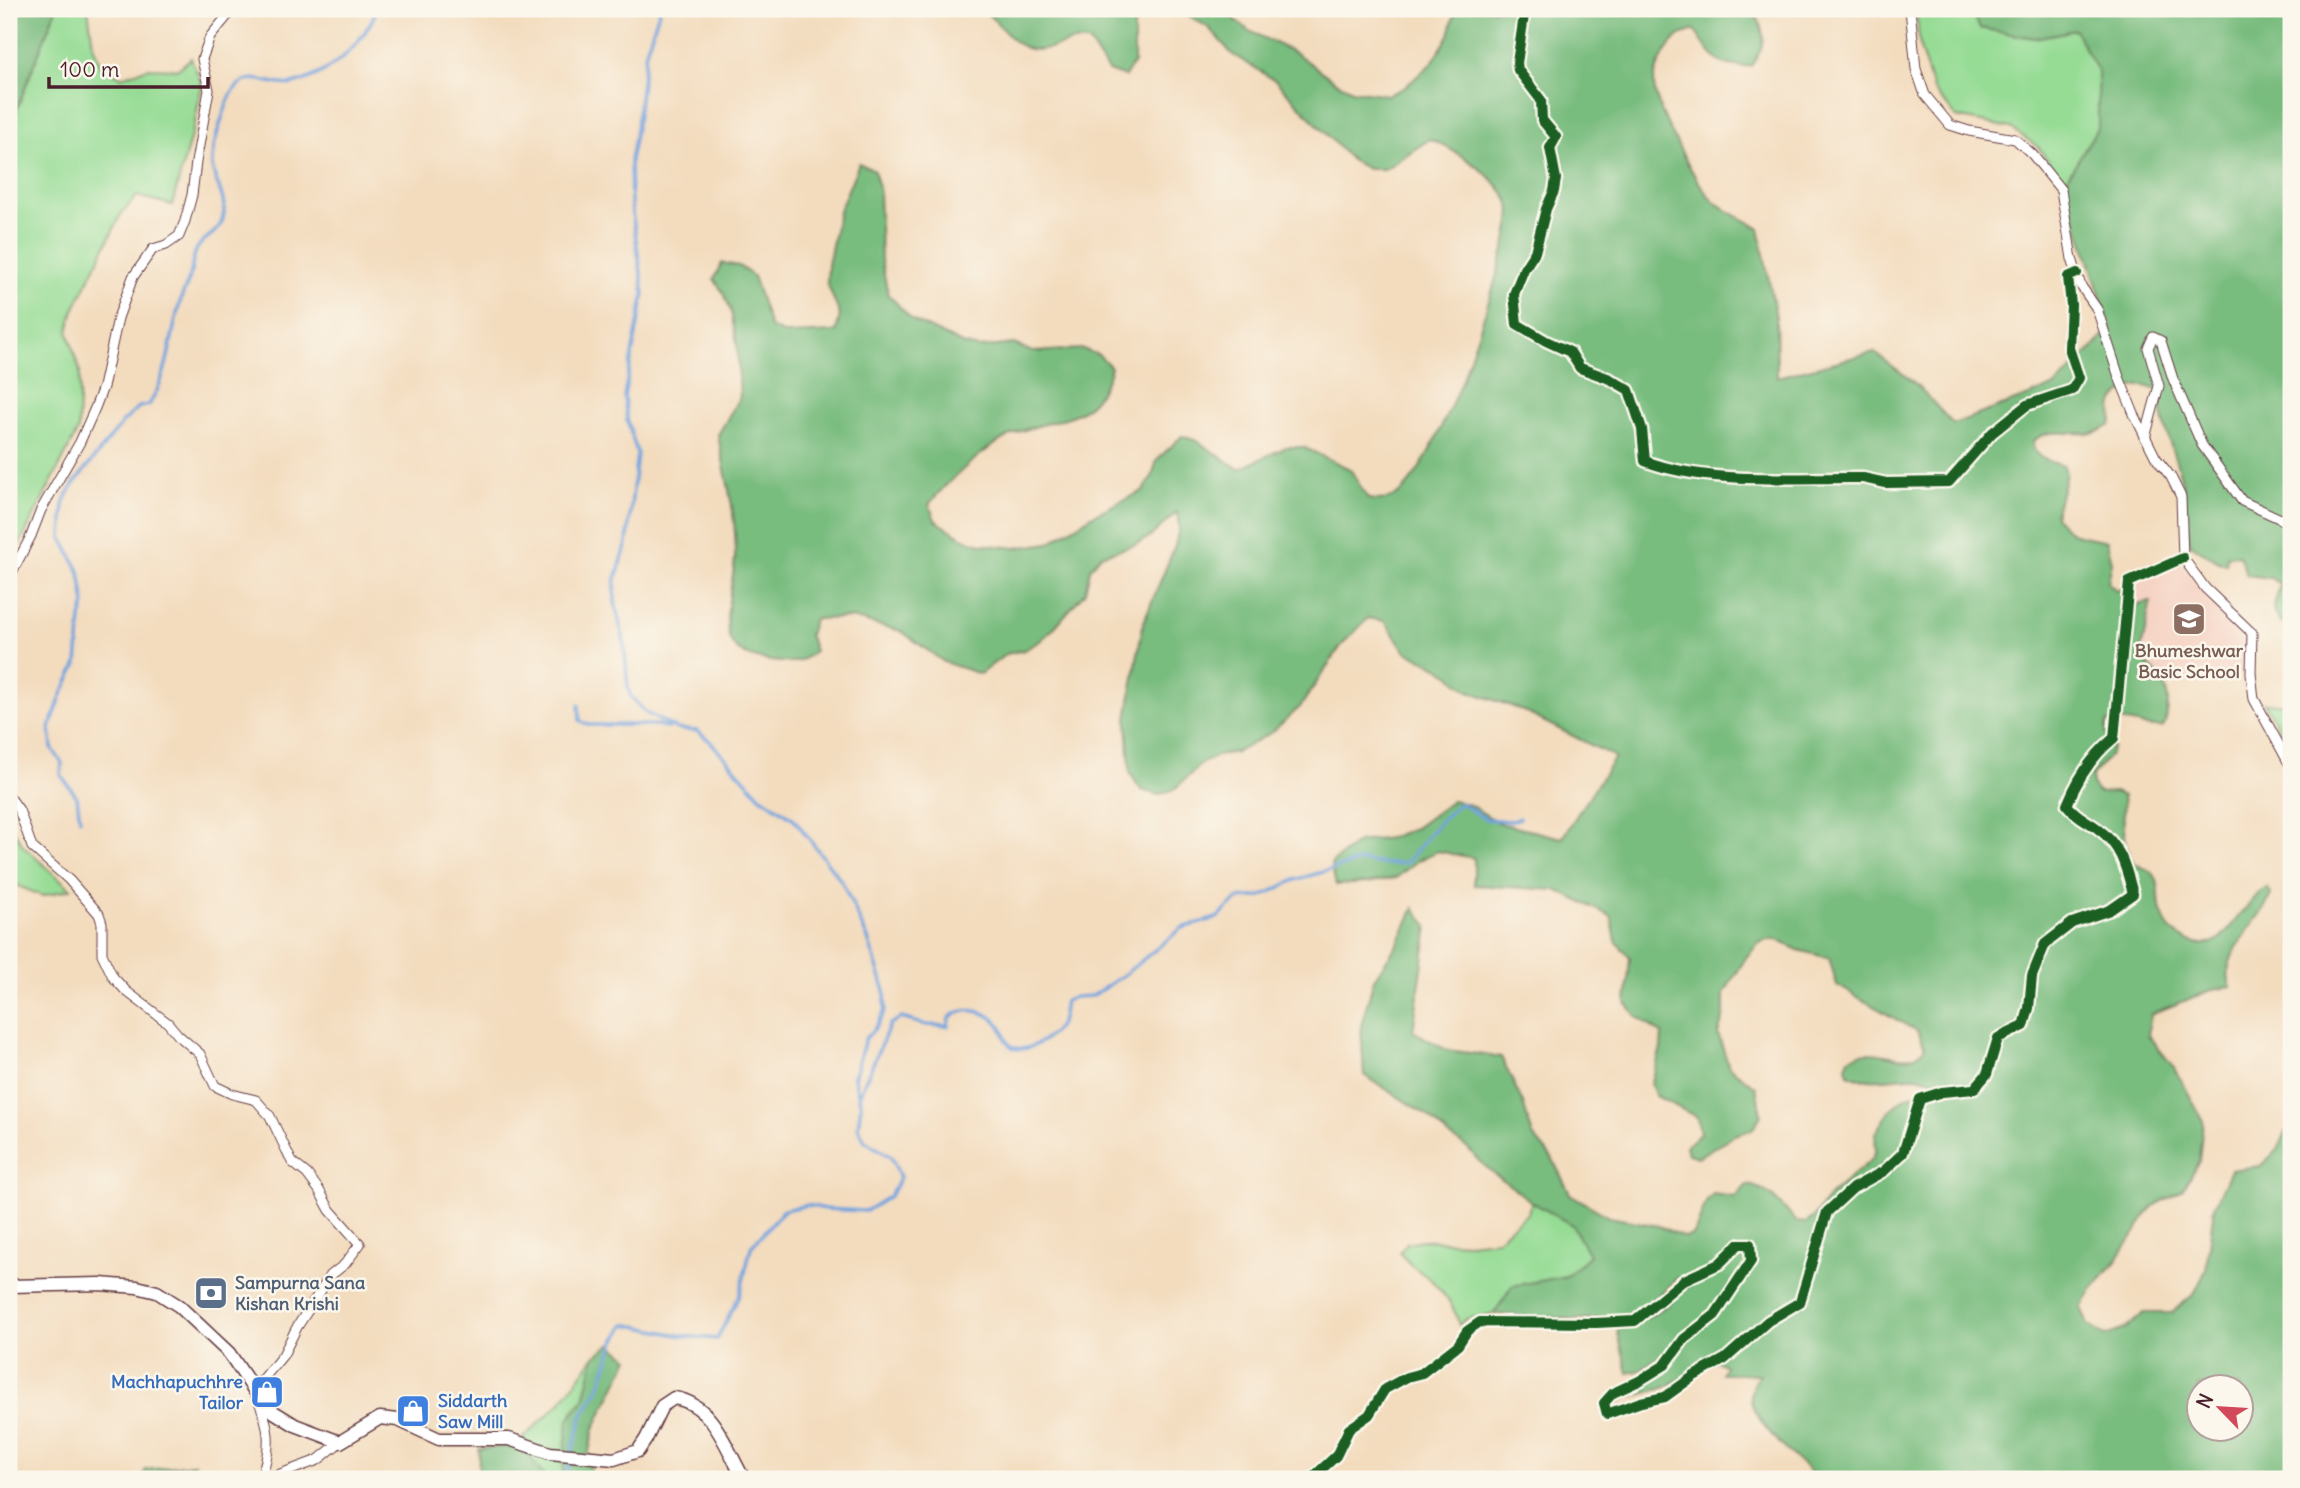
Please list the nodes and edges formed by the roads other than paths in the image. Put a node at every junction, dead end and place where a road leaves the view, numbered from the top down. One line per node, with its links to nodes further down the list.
1 (233, 9): 8 (street)
2 (1525, 9): 4 (street)
3 (1910, 9): 4 (street)
4 (2077, 273): 5 (street)
5 (2146, 438): 6 (street); 7 (street)
6 (2291, 526)
7 (2183, 558): 9 (street); 17 (street)
8 (9, 578)
9 (2290, 765)
10 (9, 796): 12 (street)
11 (9, 1286): 12 (main road)
12 (254, 1390): 13 (main road); 14 (street)
13 (340, 1442): 15 (street); 16 (main road)
14 (260, 1479)
15 (267, 1479)
16 (744, 1479)
17 (1311, 1479)

